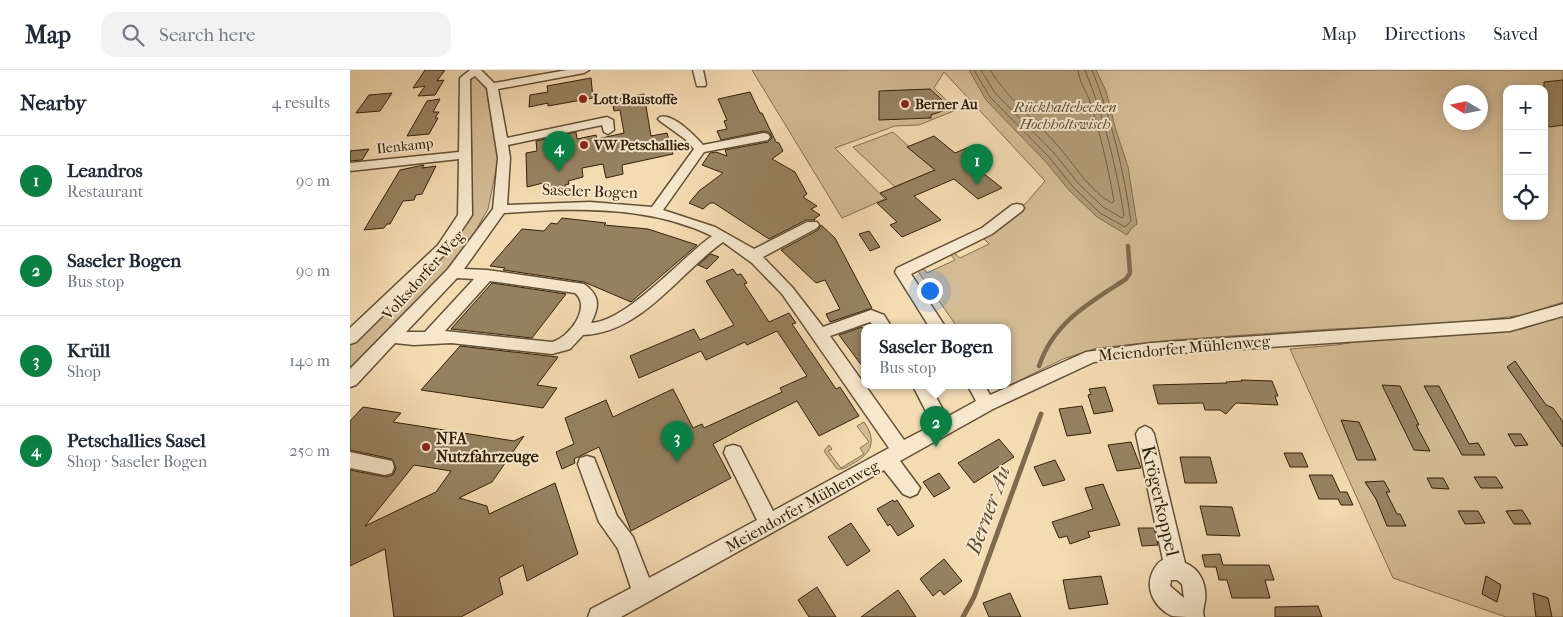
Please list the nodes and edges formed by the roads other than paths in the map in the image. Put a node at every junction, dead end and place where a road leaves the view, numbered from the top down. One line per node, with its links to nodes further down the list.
1 (475, 70): 5 (street, Volksdorfer Weg); 11 (street, Volksdorfer Weg)
2 (584, 70): 5 (street)
3 (698, 70): 4 (street)
4 (701, 84)
5 (492, 87): 9 (street)
6 (664, 119): 10 (street)
7 (608, 130): 9 (street)
8 (764, 137): 10 (street)
9 (502, 143): 14 (street)
10 (700, 149): 15 (street)
11 (464, 155): 12 (street, Ilenkamp); 26 (street, Volksdorfer Weg)
12 (350, 166)
13 (1017, 208): 23 (street)
14 (500, 209): 15 (street, Saseler Bogen); 19 (street, Volksdorfer Weg)
15 (655, 212): 17 (street, Saseler Bogen)
16 (812, 225): 18 (street)
17 (722, 236): 18 (street, Saseler Bogen); 24 (street)
18 (753, 256): 25 (street, Saseler Bogen)
19 (453, 273): 20 (street); 27 (street, Volksdorfer Weg)
20 (487, 275): 24 (street); 28 (street)
21 (1563, 310): 32 (street, Meiendorfer Mühlenweg)
22 (881, 324): 25 (street)
23 (935, 324)
24 (578, 329): 28 (street)
25 (819, 334): 36 (street, Saseler Bogen)
26 (350, 338)
27 (391, 338): 28 (street); 29 (street, Volksdorfer Weg)
28 (428, 338)
29 (350, 380)
30 (923, 389): 33 (street)
31 (978, 389): 32 (street)
32 (987, 404): 33 (street, Meiendorfer Mühlenweg)
33 (944, 428): 36 (street, Meiendorfer Mühlenweg)
34 (1145, 434): 42 (street, Krögerkoppel)
35 (733, 453): 41 (street)
36 (894, 455): 40 (street, Saseler Bogen); 41 (street, Meiendorfer Mühlenweg)
37 (350, 460): 39 (street)
38 (587, 464): 43 (street)
39 (385, 466)
40 (910, 488)
41 (769, 523): 43 (street, Meiendorfer Mühlenweg)
42 (1176, 569): 44 (street, Krögerkoppel)
43 (644, 592): 45 (street, Meiendorfer Mühlenweg)
44 (1192, 616)
45 (598, 617)

